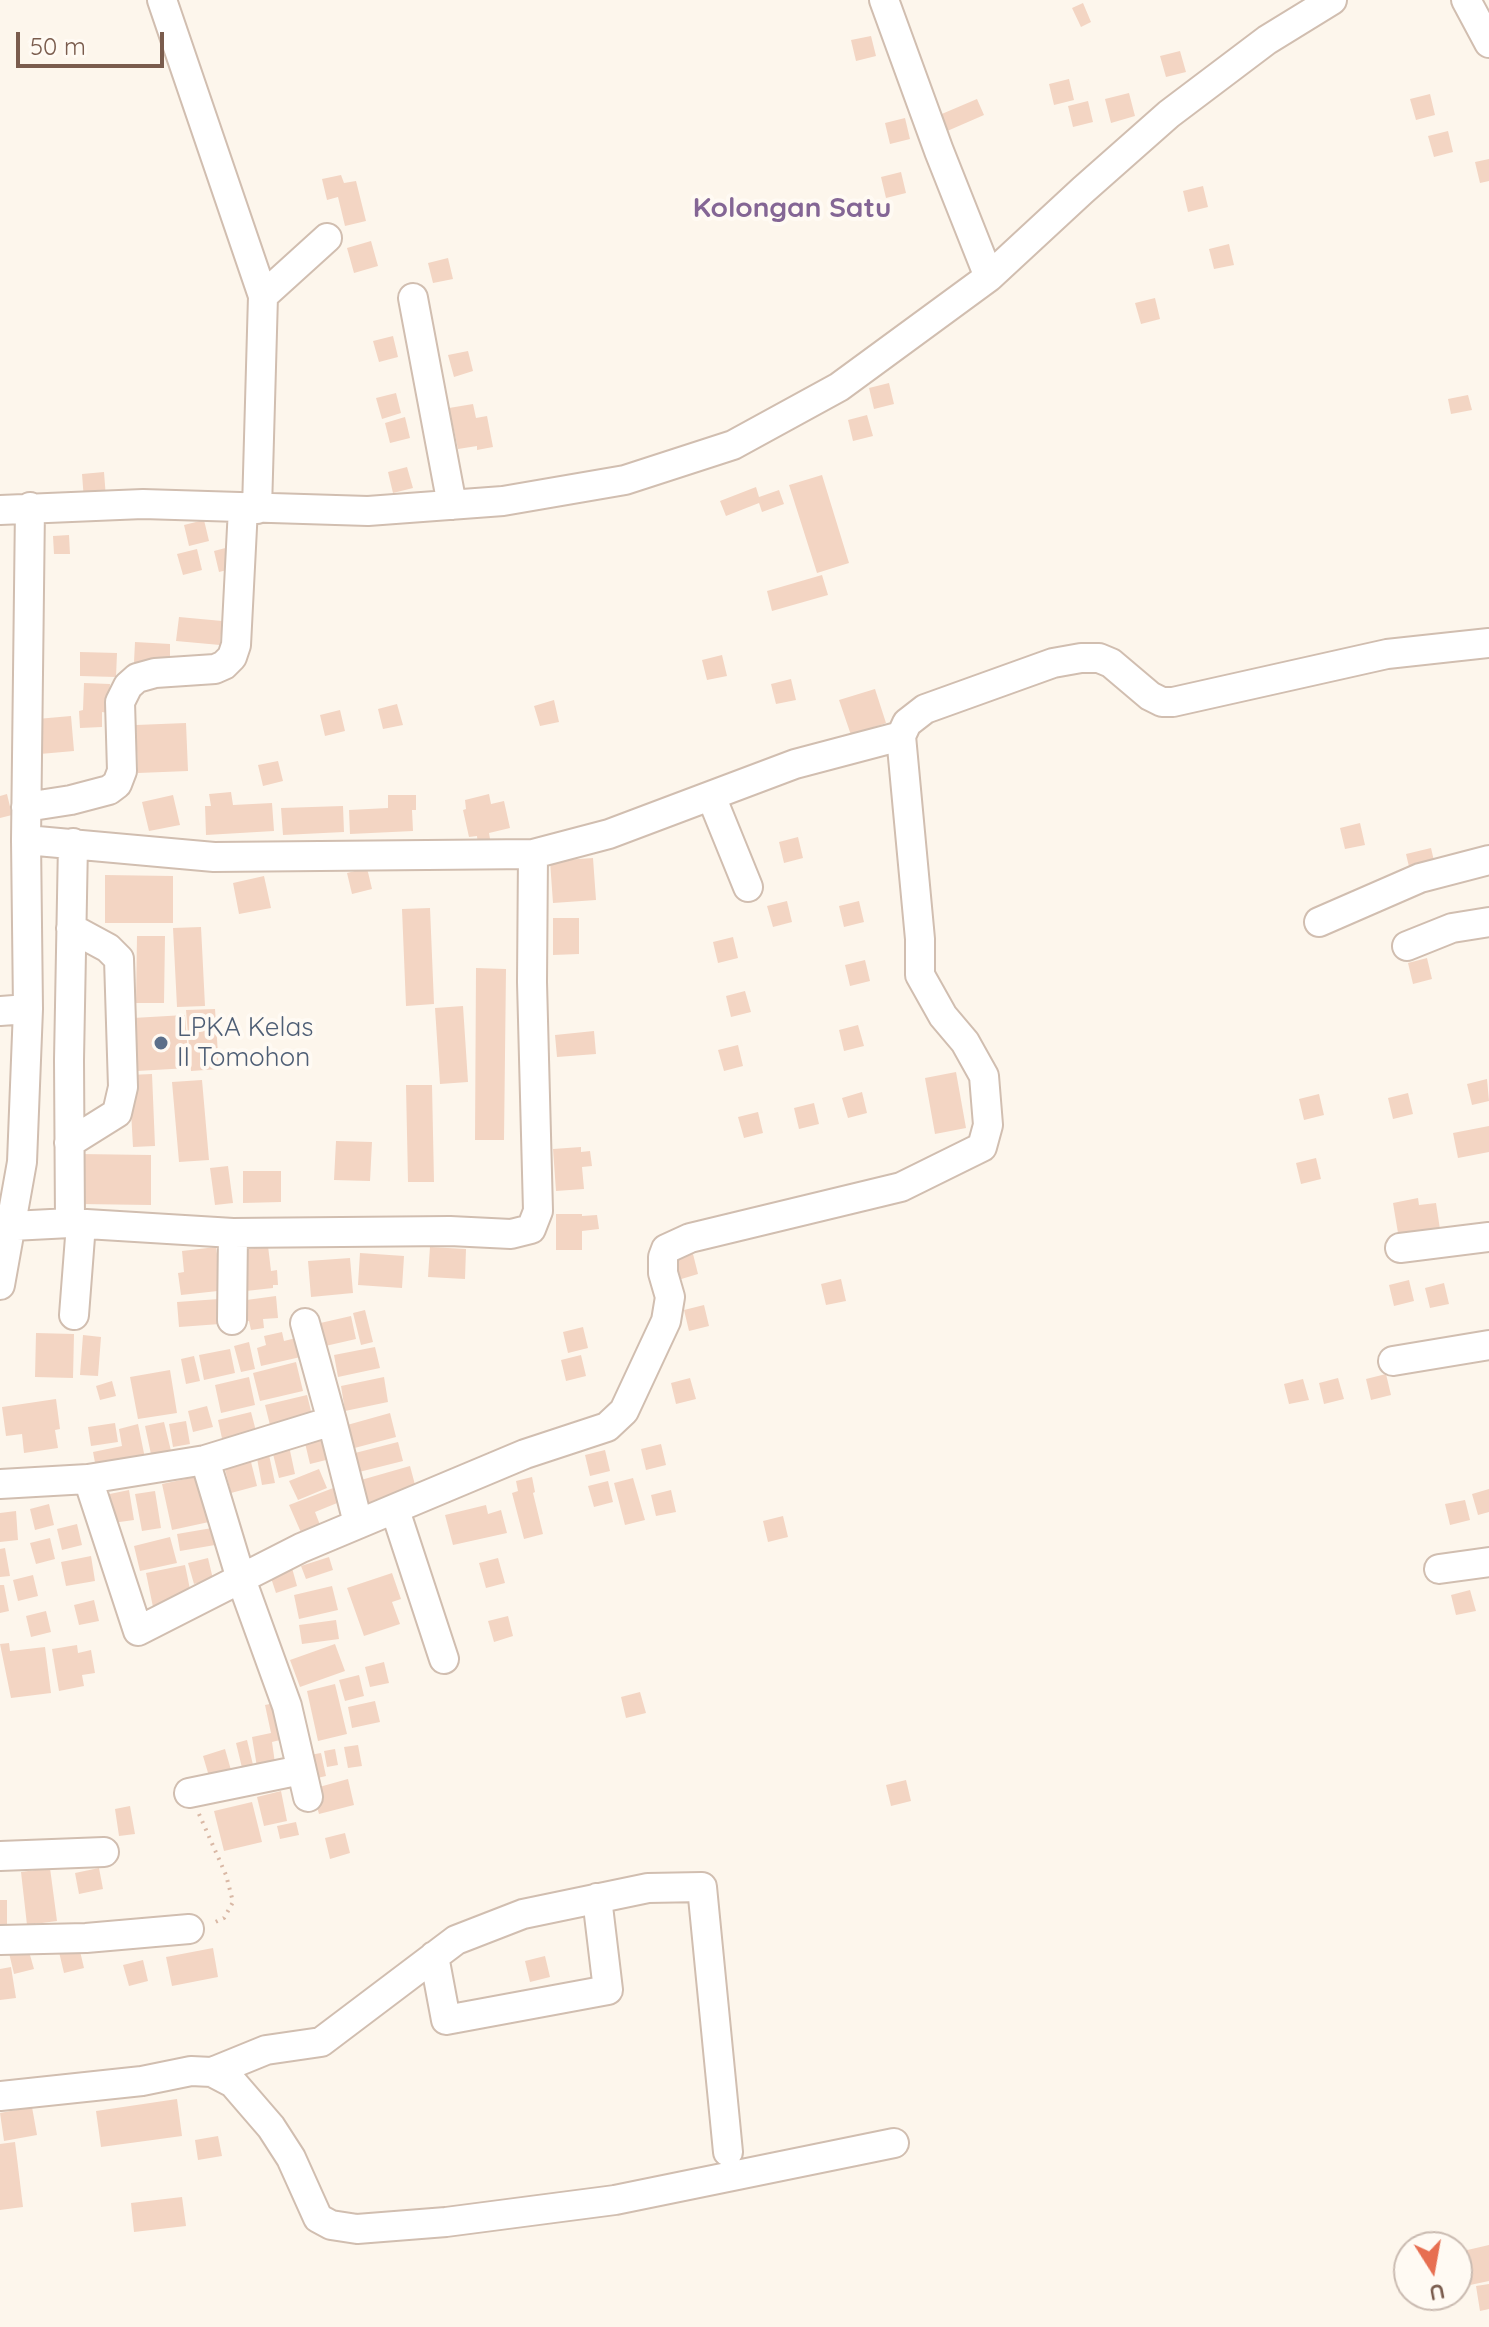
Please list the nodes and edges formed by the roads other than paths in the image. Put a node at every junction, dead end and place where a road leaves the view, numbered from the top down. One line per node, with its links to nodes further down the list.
1 (162, 0): 8 (street)
2 (884, 0): 7 (street)
3 (1332, 0): 7 (street)
4 (1466, 0): 5 (street)
5 (1489, 43)
6 (327, 238): 8 (street)
7 (989, 277): 10 (street)
8 (263, 296): 12 (street)
9 (413, 298): 10 (street)
10 (452, 505): 12 (street)
11 (30, 507): 12 (street); 13 (street); 17 (street)
12 (250, 508): 17 (street)
13 (0, 510)
14 (1489, 643): 15 (street)
15 (901, 736): 16 (street); 45 (street)
16 (711, 796): 20 (street); 22 (street)
17 (26, 807): 18 (street)
18 (26, 840): 19 (street); 27 (street)
19 (73, 843): 20 (street); 25 (street)
20 (533, 854): 32 (street)
21 (1489, 860): 23 (street)
22 (748, 887)
23 (1319, 922)
24 (1489, 922): 26 (street)
25 (71, 928): 28 (street); 28 (street)
26 (1407, 946)
27 (14, 1010): 29 (street)
28 (69, 1143): 30 (street)
29 (11, 1162): 31 (street)
30 (76, 1223): 31 (street); 32 (street); 36 (street)
31 (12, 1226): 35 (street)
32 (233, 1233): 37 (street)
33 (1489, 1237): 34 (street)
34 (1400, 1248)
35 (1, 1280)
36 (74, 1315)
37 (232, 1320)
38 (305, 1323): 41 (street)
39 (1489, 1345): 40 (street)
40 (1393, 1361)
41 (332, 1421): 42 (street); 46 (street)
42 (205, 1460): 43 (street); 49 (street)
43 (88, 1479): 44 (street); 49 (street)
44 (0, 1484)
45 (395, 1510): 46 (street); 50 (street)
46 (358, 1523): 49 (street)
47 (1489, 1562): 48 (street)
48 (1439, 1569)
49 (241, 1579): 51 (street)
50 (444, 1659)
51 (189, 1793)
52 (104, 1852): 53 (street)
53 (0, 1856)
54 (597, 1898): 57 (street); 57 (street); 61 (street)
55 (189, 1929): 56 (street)
56 (0, 1940)
57 (434, 1956): 58 (street)
58 (212, 2072): 59 (street); 60 (street)
59 (0, 2096)
60 (894, 2143)
61 (728, 2152)

